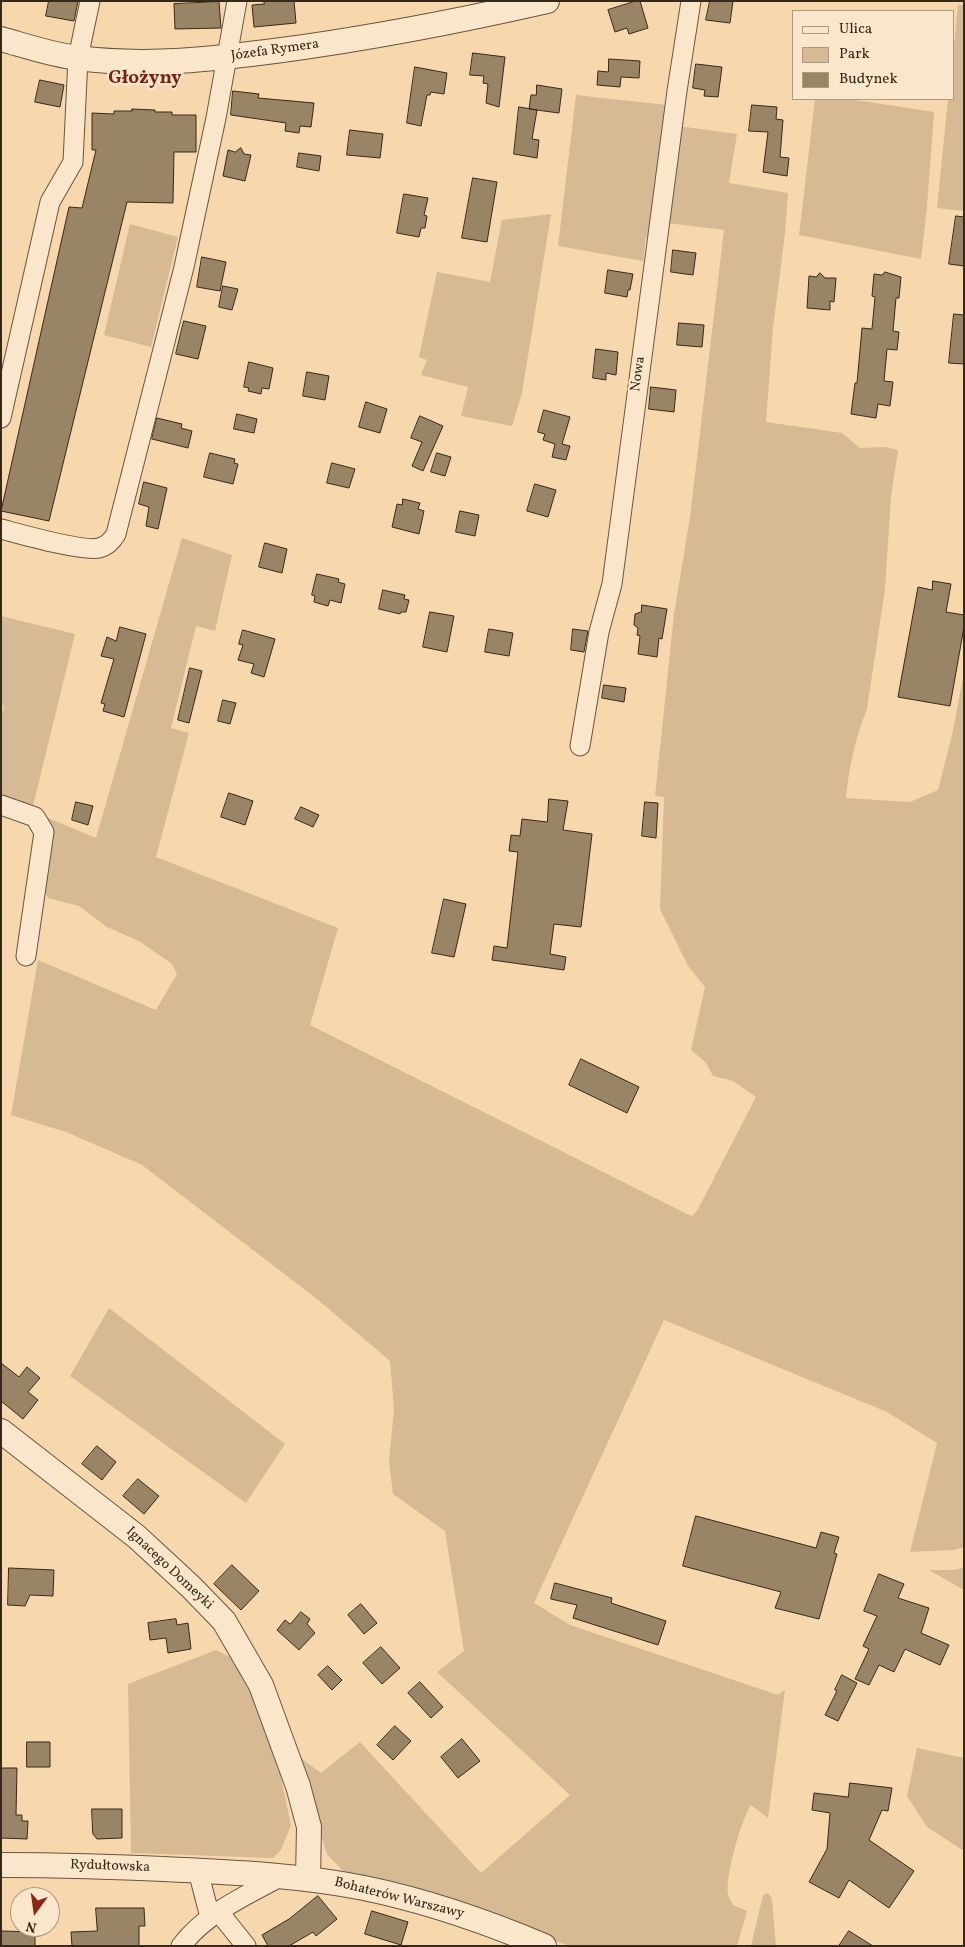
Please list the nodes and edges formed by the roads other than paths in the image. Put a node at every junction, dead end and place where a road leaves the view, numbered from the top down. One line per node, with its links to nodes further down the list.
1 (90, 1): 6 (street)
2 (237, 1): 7 (street)
3 (546, 1): 7 (street, Józefa Rymera)
4 (691, 1): 10 (street, Nowa)
5 (1, 39): 6 (street, Józefa Rymera)
6 (78, 58): 7 (street, Józefa Rymera); 8 (street)
7 (227, 58): 9 (street)
8 (1, 418)
9 (1, 529)
10 (580, 746)
11 (1, 805): 12 (street)
12 (26, 956)
13 (1, 1431): 17 (street, Ignacego Domeyki)
14 (1, 1865): 15 (street, Rydułtowska)
15 (208, 1871): 16 (street, Bohaterów Warszawy); 18 (street)
16 (280, 1876): 17 (street, Bohaterów Warszawy); 18 (street)
17 (308, 1879): 21 (street, Bohaterów Warszawy)
18 (209, 1918): 19 (street); 20 (street)
19 (181, 1946)
20 (246, 1946)
21 (544, 1946)

